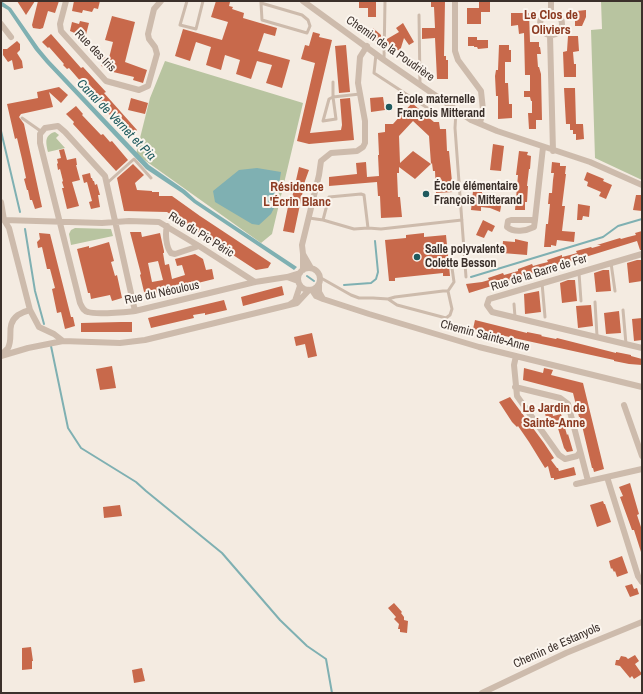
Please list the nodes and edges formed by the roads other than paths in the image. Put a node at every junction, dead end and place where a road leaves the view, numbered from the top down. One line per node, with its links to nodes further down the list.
1 (66, 1): 2 (street, Rue des Iris)
2 (161, 1)
3 (187, 1): 4 (lane)
4 (203, 1)
5 (303, 1): 15 (street, Chemin de la Poudrière)
6 (385, 1): 17 (lane)
7 (455, 1): 25 (street)
8 (551, 1): 10 (street)
9 (261, 2): 9 (lane)
10 (551, 12): 13 (street); 13 (street)
11 (419, 15): 19 (lane)
12 (1, 24): 14 (street)
13 (550, 35): 28 (street)
14 (11, 37)
15 (367, 46): 16 (street, Chemin de la Poudrière); 20 (street)
16 (376, 54): 17 (street, Chemin de la Poudrière); 23 (lane)
17 (384, 60): 19 (street, Chemin de la Poudrière)
18 (333, 82): 21 (lane)
19 (420, 84): 22 (street, Chemin de la Poudrière)
20 (360, 94): 21 (lane); 33 (street)
21 (333, 97): 21 (lane)
22 (457, 109): 25 (street, Chemin de la Poudrière); 36 (lane)
23 (432, 111)
24 (22, 118): 26 (lane)
25 (480, 123): 27 (street, Chemin de la Poudrière)
26 (42, 132): 30 (street); 38 (street)
27 (543, 148): 28 (street, Chemin de la Poudrière); 37 (street)
28 (553, 150): 31 (street, Chemin de la Poudrière)
29 (151, 178): 30 (lane)
30 (106, 184): 39 (street)
31 (642, 185)
32 (1, 202): 34 (street)
33 (308, 218): 35 (lane); 43 (street)
34 (2, 219): 38 (street, Rue du Pic Péric); 68 (street)
35 (323, 220): 41 (lane); 41 (lane)
36 (462, 220): 41 (lane); 45 (lane)
37 (535, 220)
38 (59, 222): 39 (street, Rue du Pic Péric); 70 (street, Rue du Néoulous)
39 (114, 222): 40 (street, Rue du Pic Péric); 70 (street)
40 (167, 226): 42 (street, Rue du Pic Péric); 42 (street)
41 (368, 228)
42 (200, 246): 50 (street, Rue du Pic Péric)
43 (303, 254): 47 (street); 48 (street)
44 (642, 254): 46 (street, Rue de la Barre de Fer)
45 (465, 263): 52 (lane); 60 (lane)
46 (611, 263): 49 (street, Rue de la Barre de Fer); 61 (lane)
47 (312, 268): 48 (street); 53 (street)
48 (301, 272): 51 (street, Rue du Néoulous); 56 (street)
49 (579, 272): 55 (street, Rue de la Barre de Fer); 64 (lane)
50 (245, 276): 54 (street, Rue du Pic Péric); 58 (street)
51 (287, 277): 54 (street, Rue du Néoulous); 56 (street, Rue du Néoulous)
52 (466, 277)
53 (321, 278): 57 (street); 63 (lane)
54 (255, 282): 58 (street, Rue du Néoulous)
55 (542, 283): 71 (street, Rue de la Barre de Fer); 72 (lane)
56 (299, 284): 59 (street); 67 (street)
57 (319, 285): 59 (street); 62 (street)
58 (238, 286): 70 (street, Rue du Néoulous)
59 (311, 290): 62 (street, Chemin Sainte-Anne); 67 (street)
60 (448, 291): 63 (lane); 63 (lane)
61 (615, 291)
62 (324, 299): 78 (street, Chemin Sainte-Anne)
63 (388, 300)
64 (581, 301)
65 (595, 302): 73 (lane)
66 (514, 304): 71 (lane)
67 (289, 305): 74 (street)
68 (30, 310): 74 (street); 77 (street)
69 (623, 310): 75 (lane)
70 (135, 311)
71 (515, 317): 73 (street, Rue de la Barre de Fer)
72 (545, 317)
73 (597, 338): 75 (street, Rue de la Barre de Fer)
74 (63, 341): 77 (street)
75 (626, 344): 76 (street, Rue de la Barre de Fer)
76 (642, 348)
77 (1, 355)
78 (516, 356): 79 (street); 80 (street, Chemin Sainte-Anne)
79 (515, 387): 82 (street); 82 (street)
80 (642, 387)
81 (624, 405): 83 (street)
82 (580, 452): 86 (street)
83 (642, 456)
84 (642, 469): 85 (street)
85 (607, 477): 86 (street); 88 (street)
86 (588, 481): 87 (street)
87 (576, 484)
88 (642, 582)
89 (642, 622): 90 (street, Chemin de Estanyols)
90 (482, 693)

